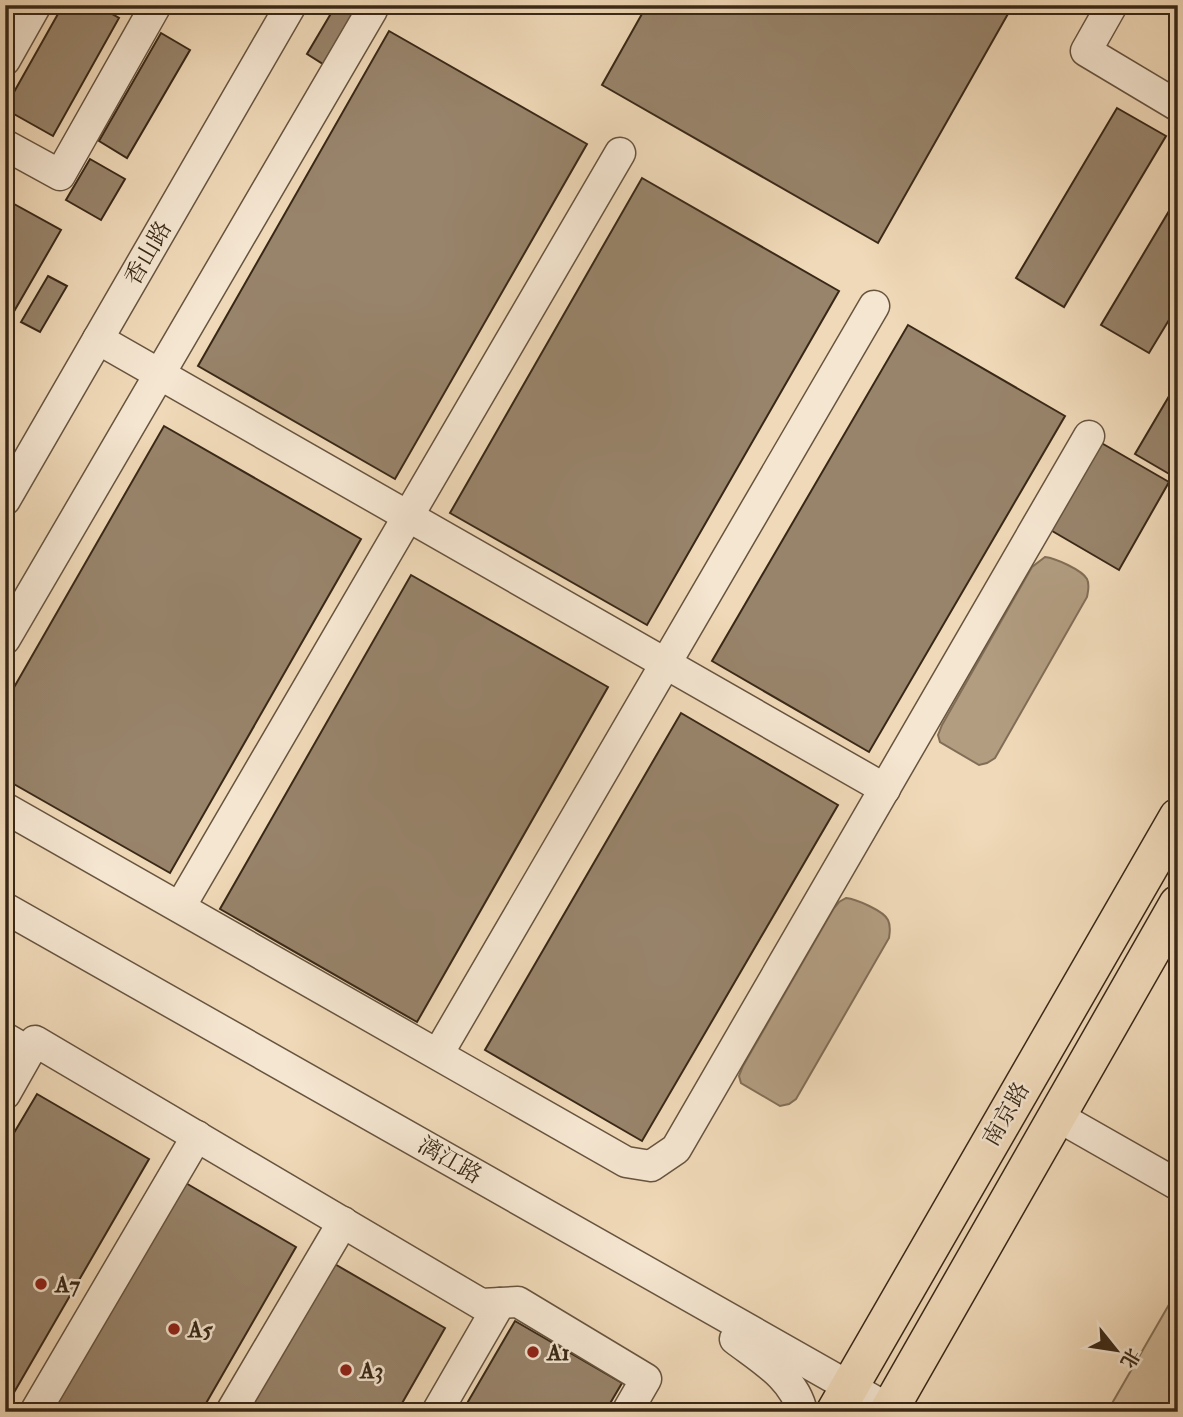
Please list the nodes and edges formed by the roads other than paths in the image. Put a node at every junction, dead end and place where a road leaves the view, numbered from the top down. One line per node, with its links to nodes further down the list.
1 (36, 5): 6 (street)
2 (156, 5): 8 (street)
3 (291, 5): 11 (street, 香山路)
4 (1112, 5): 7 (street)
5 (372, 10): 12 (street)
6 (5, 60)
7 (1178, 106)
8 (5, 145)
9 (620, 153): 15 (street)
10 (874, 306): 17 (street)
11 (98, 339): 12 (street); 14 (street, 香山路)
12 (160, 374): 15 (street); 16 (street)
13 (1089, 436): 18 (street)
14 (5, 500)
15 (408, 516): 17 (street); 22 (street)
16 (5, 639)
17 (666, 663): 18 (street); 25 (street)
18 (885, 789): 25 (street)
19 (5, 808): 22 (street)
20 (1178, 817): 33 (main road, 南京路)
21 (1178, 904): 27 (main road, 南京路)
22 (180, 907): 25 (street)
23 (5, 908): 31 (street, 漓江路)
24 (17, 1045): 26 (street); 28 (street)
25 (438, 1054)
26 (5, 1094)
27 (1057, 1115): 29 (street); 34 (main road, 南京路)
28 (197, 1136): 30 (street); 35 (street)
29 (1178, 1185)
30 (343, 1222): 32 (street); 36 (street)
31 (631, 1262): 33 (street, 漓江路); 39 (street)
32 (500, 1303): 37 (street); 38 (street)
33 (842, 1399): 34 (street, 漓江路)
34 (891, 1411)
35 (35, 1412)
36 (231, 1412)
37 (437, 1412)
38 (627, 1412)
39 (803, 1412)

